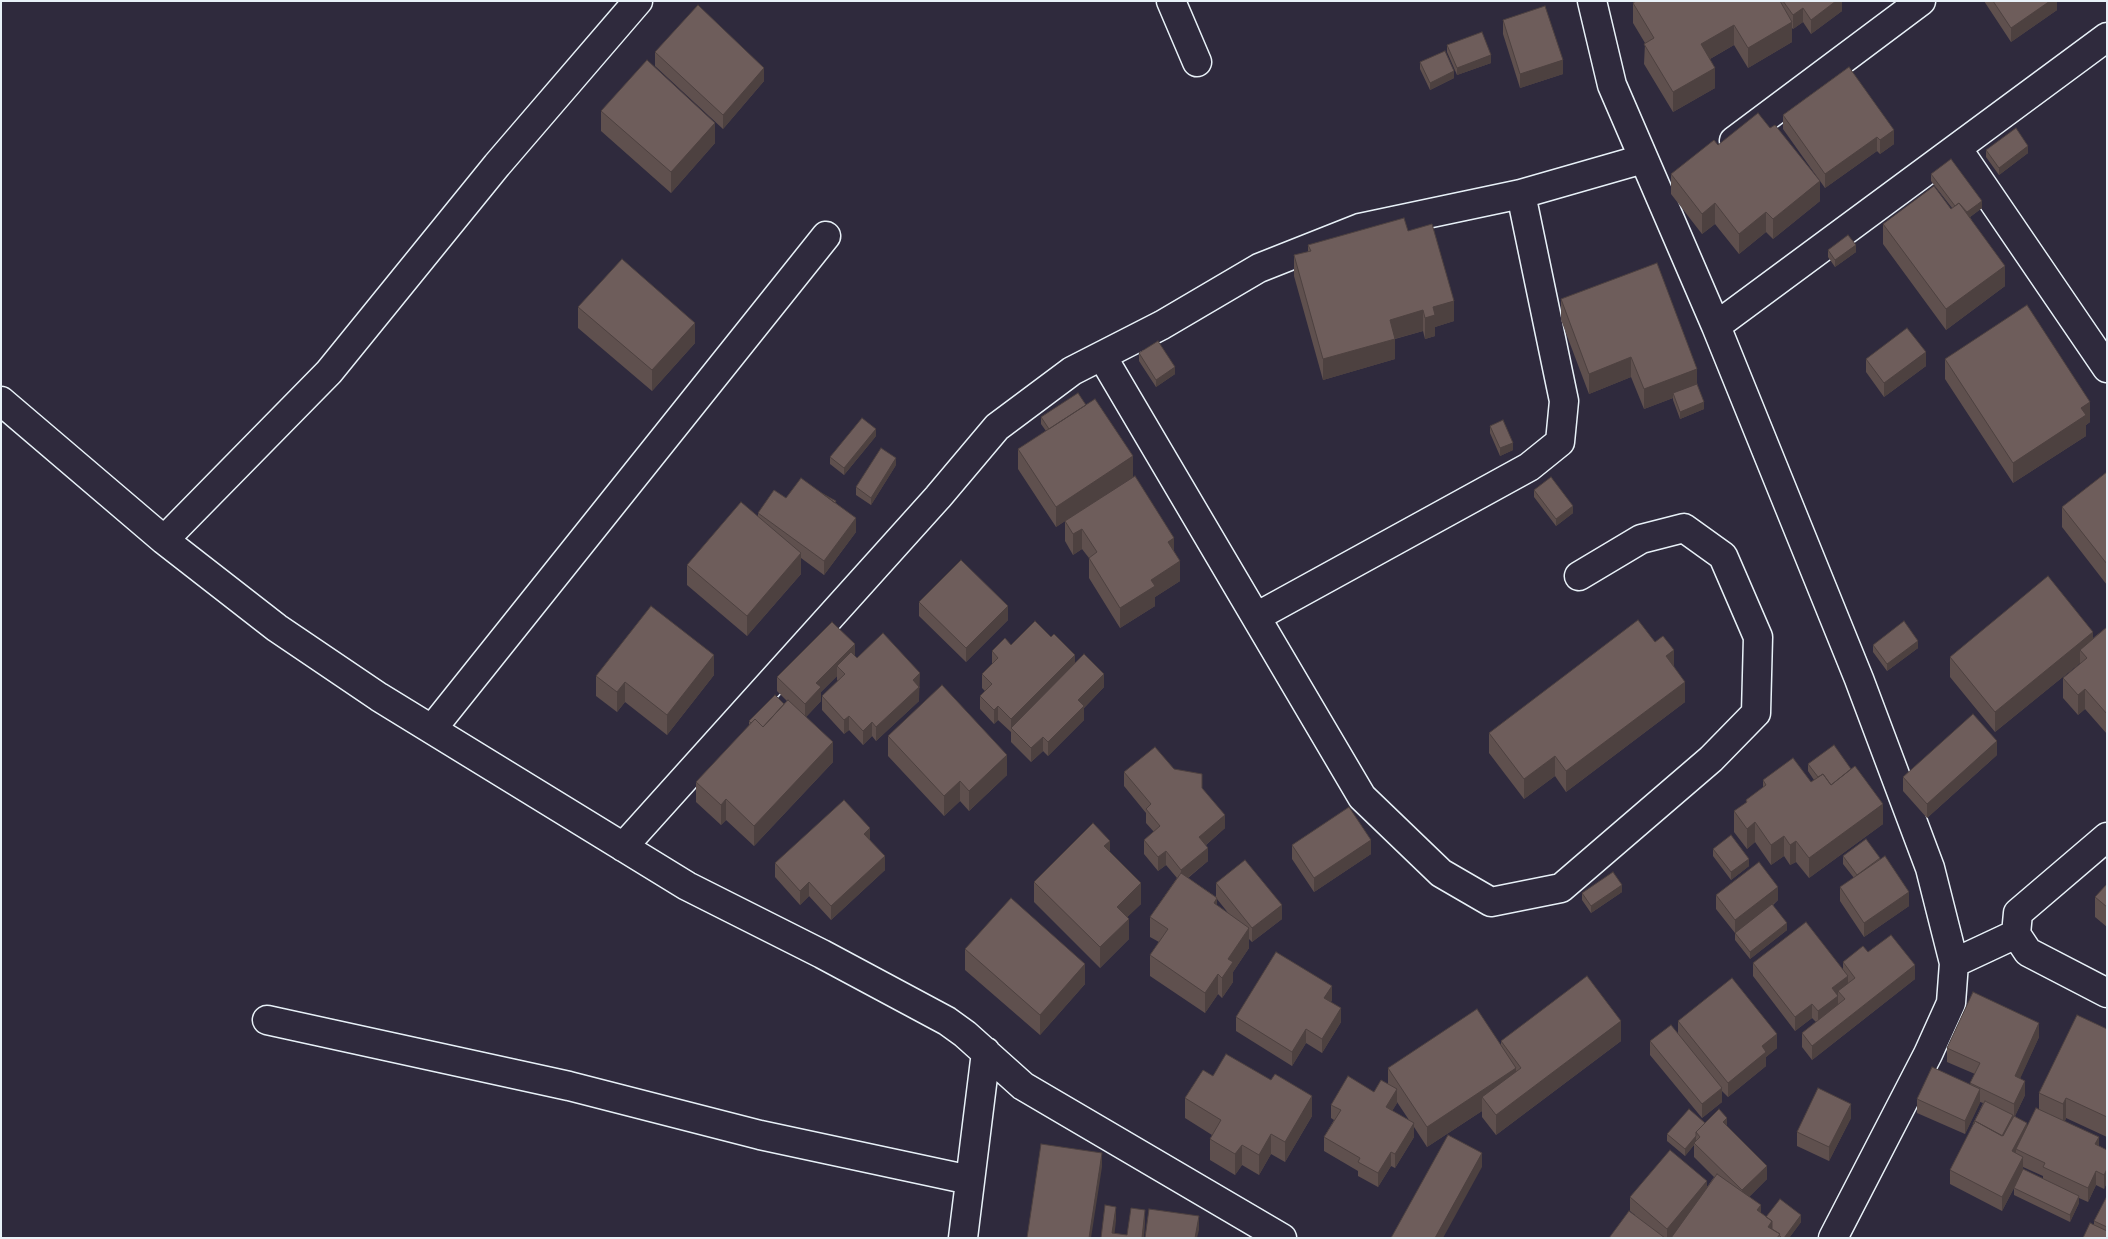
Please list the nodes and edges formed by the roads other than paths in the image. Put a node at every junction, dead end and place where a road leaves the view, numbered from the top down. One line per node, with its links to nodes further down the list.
1 (638, 1): 18 (street)
2 (1171, 1): 6 (street)
3 (1592, 1): 9 (street)
4 (1921, 1): 8 (street)
5 (2107, 37): 7 (street)
6 (1197, 62)
7 (1957, 148): 14 (street); 16 (street)
8 (1715, 155)
9 (1643, 158): 11 (street); 12 (street)
10 (1683, 179): 12 (street)
11 (1521, 194): 15 (street); 20 (street)
12 (1659, 197): 14 (street)
13 (826, 236): 21 (street)
14 (1716, 326): 25 (street)
15 (1102, 356): 20 (street); 23 (street)
16 (2107, 368)
17 (1, 400): 18 (street)
18 (164, 540): 21 (street)
19 (1579, 576): 20 (street)
20 (1256, 616)
21 (432, 729): 23 (street)
22 (2107, 837): 24 (street)
23 (623, 847): 28 (street)
24 (2016, 934): 25 (street); 26 (street)
25 (1954, 963): 33 (street)
26 (2107, 992)
27 (266, 1020): 29 (street)
28 (986, 1052): 29 (street); 30 (street)
29 (970, 1180): 31 (street)
30 (1249, 1229): 32 (street)
31 (963, 1238)
32 (1282, 1238)
33 (1833, 1238)

